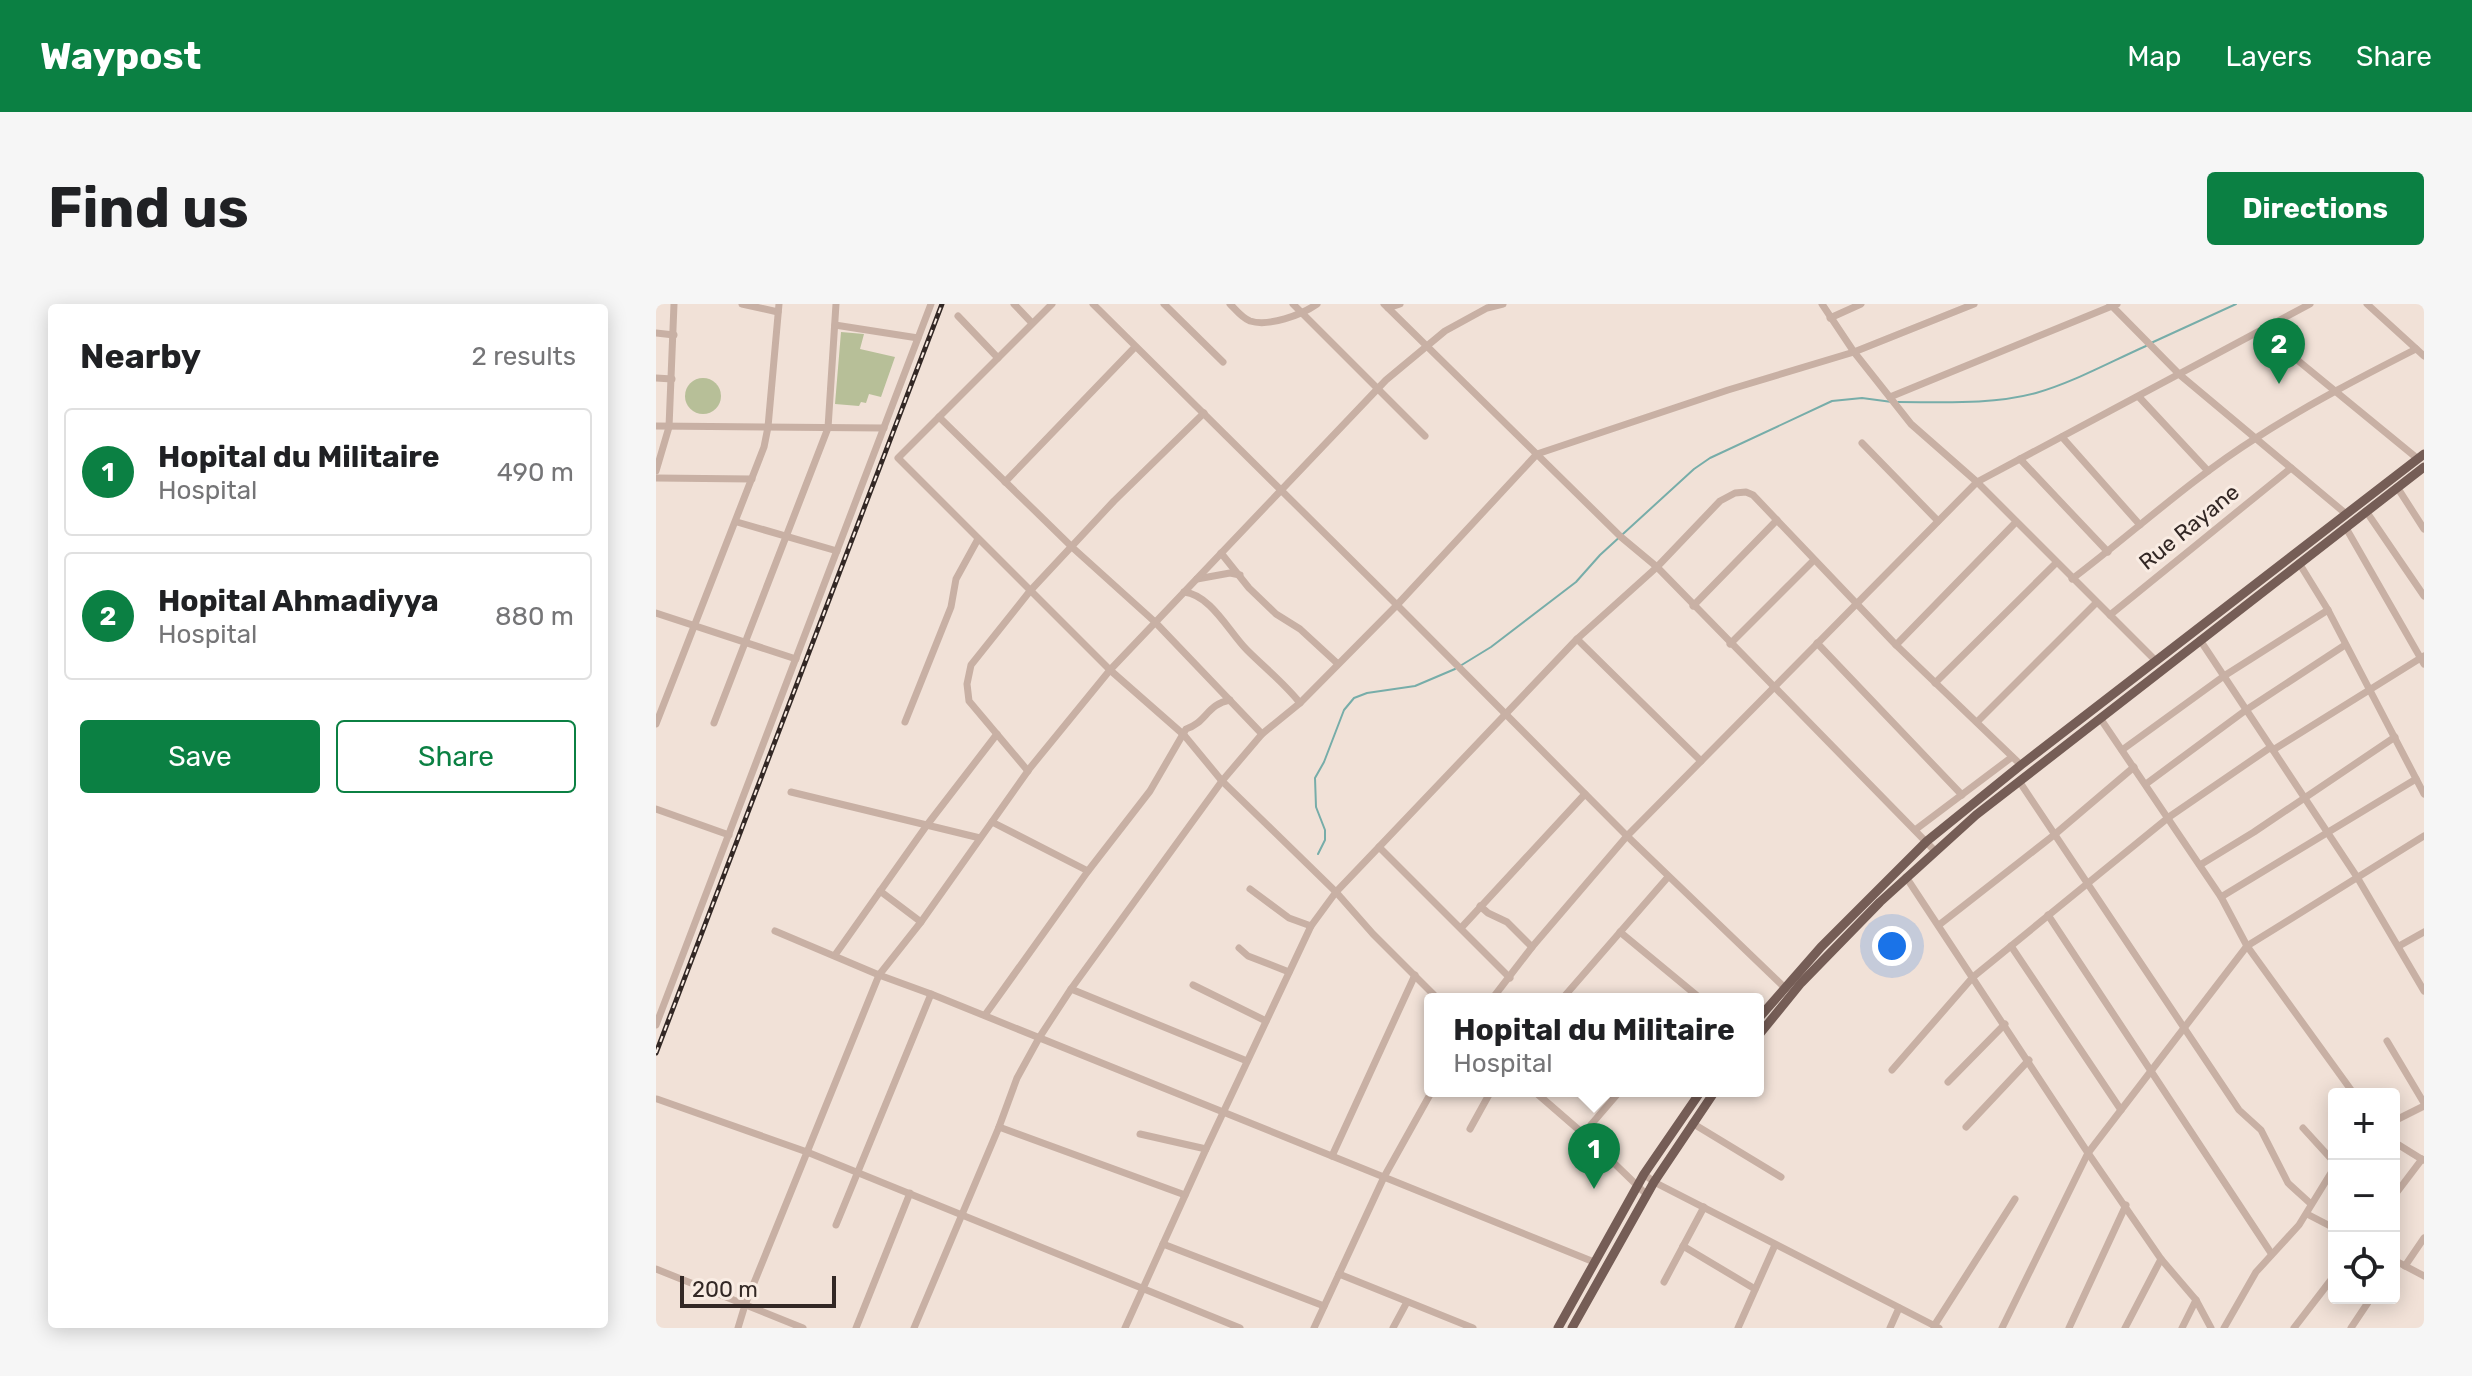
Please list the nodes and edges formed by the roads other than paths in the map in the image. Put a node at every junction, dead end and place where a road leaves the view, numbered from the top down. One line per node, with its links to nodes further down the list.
1 (674, 304): 29 (street)
2 (742, 304): 21 (street)
3 (836, 304): 26 (street)
4 (931, 304): 30 (street)
5 (1014, 304): 25 (street)
6 (1052, 304): 25 (street)
7 (1093, 304): 32 (street)
8 (1164, 304): 37 (street)
9 (1230, 304): 22 (street)
10 (1293, 304): 22 (street)
11 (1317, 304): 22 (street)
12 (1400, 304): 20 (street)
13 (1503, 304): 31 (street)
14 (1822, 304): 24 (street)
15 (1861, 304): 24 (street)
16 (1974, 304): 34 (street)
17 (2310, 304): 27 (street)
18 (2367, 304): 33 (street)
19 (2113, 305): 38 (street); 43 (street)
20 (1386, 306): 31 (street)
21 (778, 308): 49 (street)
22 (1301, 313): 41 (street)
23 (958, 316): 36 (street)
24 (1830, 318): 34 (street)
25 (1032, 323): 36 (street)
26 (835, 325): 30 (street); 50 (street)
27 (2262, 331): 38 (street); 42 (street)
28 (656, 333): 29 (street)
29 (674, 335): 40 (street)
30 (918, 338): 51 (street)
31 (1427, 346): 41 (street); 56 (street)
32 (1135, 347): 45 (street); 64 (street)
33 (2416, 349): 35 (street); 42 (street)
34 (1854, 352): 43 (street); 56 (street)
35 (2424, 356)
36 (998, 358): 46 (street)
37 (1223, 362)
38 (2180, 375): 44 (street); 54 (street)
39 (656, 378): 40 (street)
40 (672, 379): 48 (street)
41 (1378, 389): 52 (street); 67 (street)
42 (2334, 390): 54 (street); 58 (street)
43 (1890, 397): 65 (street)
44 (2139, 397): 53 (street); 61 (street)
45 (1204, 413): 67 (street); 79 (street)
46 (939, 417): 64 (street); 78 (street)
47 (656, 426): 48 (street)
48 (669, 427): 49 (street); 60 (street)
49 (768, 427): 50 (street); 63 (street)
50 (828, 428): 51 (street); 77 (street)
51 (884, 428): 80 (street)
52 (1425, 436)
53 (2062, 437): 57 (street); 74 (street)
54 (2255, 438): 59 (street); 61 (street)
55 (1862, 443): 71 (street)
56 (1537, 454): 86 (street); 95 (street)
57 (2020, 459): 65 (street); 81 (street)
58 (2422, 460): 66 (main road); 69 (main road)
59 (2291, 468): 69 (street); 99 (street, Rue Rayane)
60 (656, 471)
61 (2208, 471): 74 (street)
62 (656, 478): 63 (street)
63 (752, 479): 72 (street)
64 (1005, 482): 79 (street)
65 (1977, 482): 71 (street); 73 (street)
66 (2397, 487): 68 (main road); 76 (street)
67 (1280, 489): 82 (street); 95 (street)
68 (2366, 511): 75 (main road); 92 (street)
69 (2345, 513): 111 (main road)
70 (1777, 520): 83 (street); 86 (street); 96 (street)
71 (1938, 521): 94 (street)
72 (737, 522): 77 (street); 101 (street)
73 (2016, 522): 84 (street); 107 (street)
74 (2140, 525): 81 (street)
75 (2346, 528): 85 (main road); 110 (street)
76 (2424, 529)
77 (787, 537): 80 (street); 104 (street)
78 (978, 539): 90 (street); 123 (street)
79 (1073, 548): 90 (street); 100 (street)
80 (837, 551): 109 (street)
81 (2108, 552): 88 (street)
82 (1221, 553): 87 (street); 89 (street)
83 (1814, 560): 94 (street); 106 (street)
84 (2056, 563): 88 (street); 115 (street)
85 (2299, 563): 97 (street); 103 (main road)
86 (1657, 567): 96 (street); 102 (street)
87 (1242, 576): 89 (street); 112 (street)
88 (2072, 579): 93 (street)
89 (1196, 580): 91 (street)
90 (1030, 591): 113 (street); 127 (street)
91 (1184, 592): 100 (street); 119 (street)
92 (2424, 596)
93 (2096, 603): 99 (street); 124 (street)
94 (1857, 604): 105 (street); 107 (street)
95 (1397, 605): 112 (street); 121 (street)
96 (1693, 606): 106 (street)
97 (2328, 610): 108 (street); 114 (street)
98 (656, 613): 101 (street)
99 (2110, 615): 111 (street)
100 (1155, 622): 113 (street); 118 (street)
101 (693, 626): 104 (street); 126 (street)
102 (1577, 639): 121 (street); 134 (street)
103 (2200, 640): 114 (street); 122 (main road)
104 (745, 643): 109 (street); 125 (street)
105 (1817, 643): 116 (street); 145 (street)
106 (1730, 644): 116 (street)
107 (1896, 645): 115 (street)
108 (2345, 645): 117 (street); 120 (street)
109 (796, 659): 153 (street)
110 (2423, 659): 117 (street)
111 (2156, 661): 135 (main road)
112 (1338, 664): 119 (street)
113 (1110, 670): 129 (street); 137 (street)
114 (2224, 676): 120 (street); 132 (street)
115 (1935, 683): 124 (street)
116 (1772, 688): 134 (street); 151 (street)
117 (2369, 690): 130 (street); 131 (street)
118 (1230, 700): 128 (street); 129 (street)
119 (1300, 703): 128 (street)
120 (2246, 710): 131 (street); 141 (street)
121 (1504, 713): 143 (street); 159 (street)
122 (2100, 718): 132 (street); 140 (main road)
123 (905, 722)
124 (1977, 722): 133 (street)
125 (714, 723)
126 (656, 724)
127 (997, 734): 137 (street); 150 (street)
128 (1262, 734): 139 (street)
129 (1184, 735): 139 (street); 162 (street)
130 (2395, 737): 138 (street); 146 (street)
131 (2272, 748): 146 (street); 148 (street)
132 (2122, 750): 136 (street)
133 (2012, 757): 135 (street); 145 (street)
134 (1701, 761): 155 (street)
135 (2021, 765): 158 (main road)
136 (2134, 767): 141 (street); 154 (street)
137 (1028, 771): 149 (street)
138 (2416, 779): 144 (street); 152 (street)
139 (1222, 781): 169 (street); 193 (street)
140 (2019, 781): 154 (street); 160 (main road)
141 (2146, 784): 148 (street)
142 (791, 792): 150 (street)
143 (1585, 794): 155 (street); 171 (street)
144 (2424, 794)
145 (1962, 795): 151 (street)
146 (2305, 798): 152 (street); 161 (street)
147 (656, 809): 153 (street)
148 (2169, 817): 161 (street); 166 (street)
149 (992, 822): 157 (street); 162 (street)
150 (927, 825): 157 (street); 168 (street)
151 (1915, 830): 158 (street)
152 (2328, 832): 165 (street); 170 (street)
153 (729, 835): 203 (street)
154 (2054, 835): 166 (street); 174 (street)
155 (1627, 836): 163 (street); 183 (street)
156 (2424, 836): 165 (street)
157 (980, 838): 173 (street)
158 (1927, 841): 160 (street); 192 (main road)
159 (1379, 847): 169 (street); 176 (street)
160 (1935, 851): 164 (main road)
161 (2200, 865): 170 (street)
162 (1088, 871): 201 (street)
163 (1668, 877): 178 (street); 192 (street)
164 (1906, 877): 174 (street); 206 (main road)
165 (2357, 877): 181 (street); 182 (street)
166 (2087, 883): 172 (street); 205 (street)
167 (1250, 889): 175 (street)
168 (880, 891): 173 (street); 185 (street)
169 (1336, 892): 175 (street); 188 (street)
170 (2221, 897): 181 (street)
171 (1480, 906): 176 (street); 183 (street)
172 (2048, 915): 180 (street); 212 (street)
173 (921, 922): 187 (street)
174 (1939, 925): 189 (street)
175 (1311, 926): 186 (street)
176 (1461, 928): 190 (street)
177 (775, 931): 185 (street)
178 (1620, 932): 197 (street); 198 (street)
179 (2424, 932): 182 (street)
180 (2011, 946): 189 (street); 223 (street)
181 (2247, 946): 205 (street); 214 (street)
182 (2399, 946): 194 (street)
183 (1532, 947): 190 (street)
184 (1239, 948): 186 (street)
185 (835, 955): 187 (street)
186 (1289, 972): 202 (street)
187 (879, 975): 199 (street); 235 (street)
188 (1415, 975): 195 (street); 237 (street)
189 (1973, 977): 204 (street); 211 (street)
190 (1510, 978): 196 (street)
191 (1193, 985): 202 (street)
192 (1784, 987): 200 (main road)
193 (1071, 989): 207 (street); 210 (street)
194 (2424, 991)
195 (1432, 993)
196 (1497, 993)
197 (1567, 993)
198 (1693, 993)
199 (931, 994): 201 (street); 240 (street)
200 (1764, 1012)
201 (985, 1015): 207 (street)
202 (1266, 1021): 210 (street)
203 (656, 1024)
204 (2005, 1024): 209 (street); 213 (street)
205 (2183, 1028): 212 (street); 252 (street)
206 (1764, 1029)
207 (1039, 1038): 224 (street); 227 (street)
208 (2387, 1041): 222 (street)
209 (2029, 1060): 228 (street); 236 (street)
210 (1247, 1061): 224 (street)
211 (1892, 1070)
212 (2150, 1070): 223 (street); 263 (street)
213 (1948, 1082)
214 (2350, 1088)
215 (1429, 1097): 243 (street)
216 (1488, 1097): 230 (street)
217 (1541, 1097): 232 (street)
218 (1615, 1097): 232 (street)
219 (1697, 1097): 241 (main road)
220 (1711, 1097): 226 (main road)
221 (657, 1099): 235 (street)
222 (2424, 1105): 225 (street)
223 (2121, 1110): 236 (street)
224 (1223, 1112): 234 (street); 237 (street)
225 (2400, 1118)
226 (1692, 1123): 244 (street); 245 (main road)
227 (999, 1127): 249 (street); 255 (street)
228 (1966, 1127)
229 (2303, 1128): 238 (street)
230 (1470, 1129)
231 (1140, 1134): 234 (street)
232 (1583, 1134): 246 (street)
233 (2400, 1146): 239 (street)
234 (1206, 1149): 249 (street)
235 (807, 1152): 240 (street); 278 (street)
236 (2088, 1153): 253 (street); 295 (street)
237 (1332, 1156): 243 (street)
238 (2330, 1160)
239 (2423, 1160): 247 (street)
240 (858, 1172): 248 (street); 257 (street)
241 (1644, 1174): 245 (street); 246 (main road)
242 (2328, 1175): 252 (street)
243 (1384, 1177): 265 (street); 269 (street)
244 (1781, 1177)
245 (1654, 1182): 250 (main road); 254 (street)
246 (1636, 1187): 250 (street); 265 (main road)
247 (2400, 1189)
248 (910, 1193): 255 (street); 284 (street)
249 (1185, 1195): 260 (street)
250 (1647, 1195): 292 (main road)
251 (2015, 1199): 281 (street)
252 (2311, 1204): 256 (street)
253 (2126, 1205): 264 (street); 296 (street)
254 (1704, 1207): 261 (street); 262 (street)
255 (961, 1214): 273 (street); 285 (street)
256 (2307, 1214): 258 (street); 263 (street)
257 (836, 1225)
258 (2328, 1225)
259 (2424, 1238): 267 (street)
260 (1163, 1244): 273 (street); 279 (street)
261 (1775, 1245): 274 (street); 280 (street)
262 (1683, 1246): 271 (street); 274 (street)
263 (2271, 1253): 300 (street)
264 (2161, 1259): 275 (street); 297 (street)
265 (1594, 1262): 291 (main road)
266 (2400, 1264): 267 (street)
267 (2405, 1266): 270 (street)
268 (656, 1269): 278 (street)
269 (1339, 1274): 276 (street); 279 (street)
270 (2424, 1276)
271 (1664, 1282)
272 (2328, 1284): 301 (street)
273 (1144, 1289): 286 (street); 287 (street)
274 (1755, 1289): 293 (street)
275 (2196, 1300): 298 (street); 299 (street)
276 (1407, 1302): 289 (street); 290 (street)
277 (2367, 1304): 302 (street)
278 (745, 1305): 282 (street); 283 (street)
279 (1324, 1306): 288 (street)
280 (1899, 1308): 281 (street); 294 (street)
281 (1937, 1327)
282 (738, 1328)
283 (803, 1328)
284 (856, 1328)
285 (914, 1328)
286 (1125, 1328)
287 (1240, 1328)
288 (1314, 1328)
289 (1393, 1328)
290 (1473, 1328)
291 (1558, 1328)
292 (1572, 1328)
293 (1738, 1328)
294 (1890, 1328)
295 (2002, 1328)
296 (2069, 1328)
297 (2125, 1328)
298 (2182, 1328)
299 (2211, 1328)
300 (2224, 1328)
301 (2294, 1328)
302 (2351, 1328)

